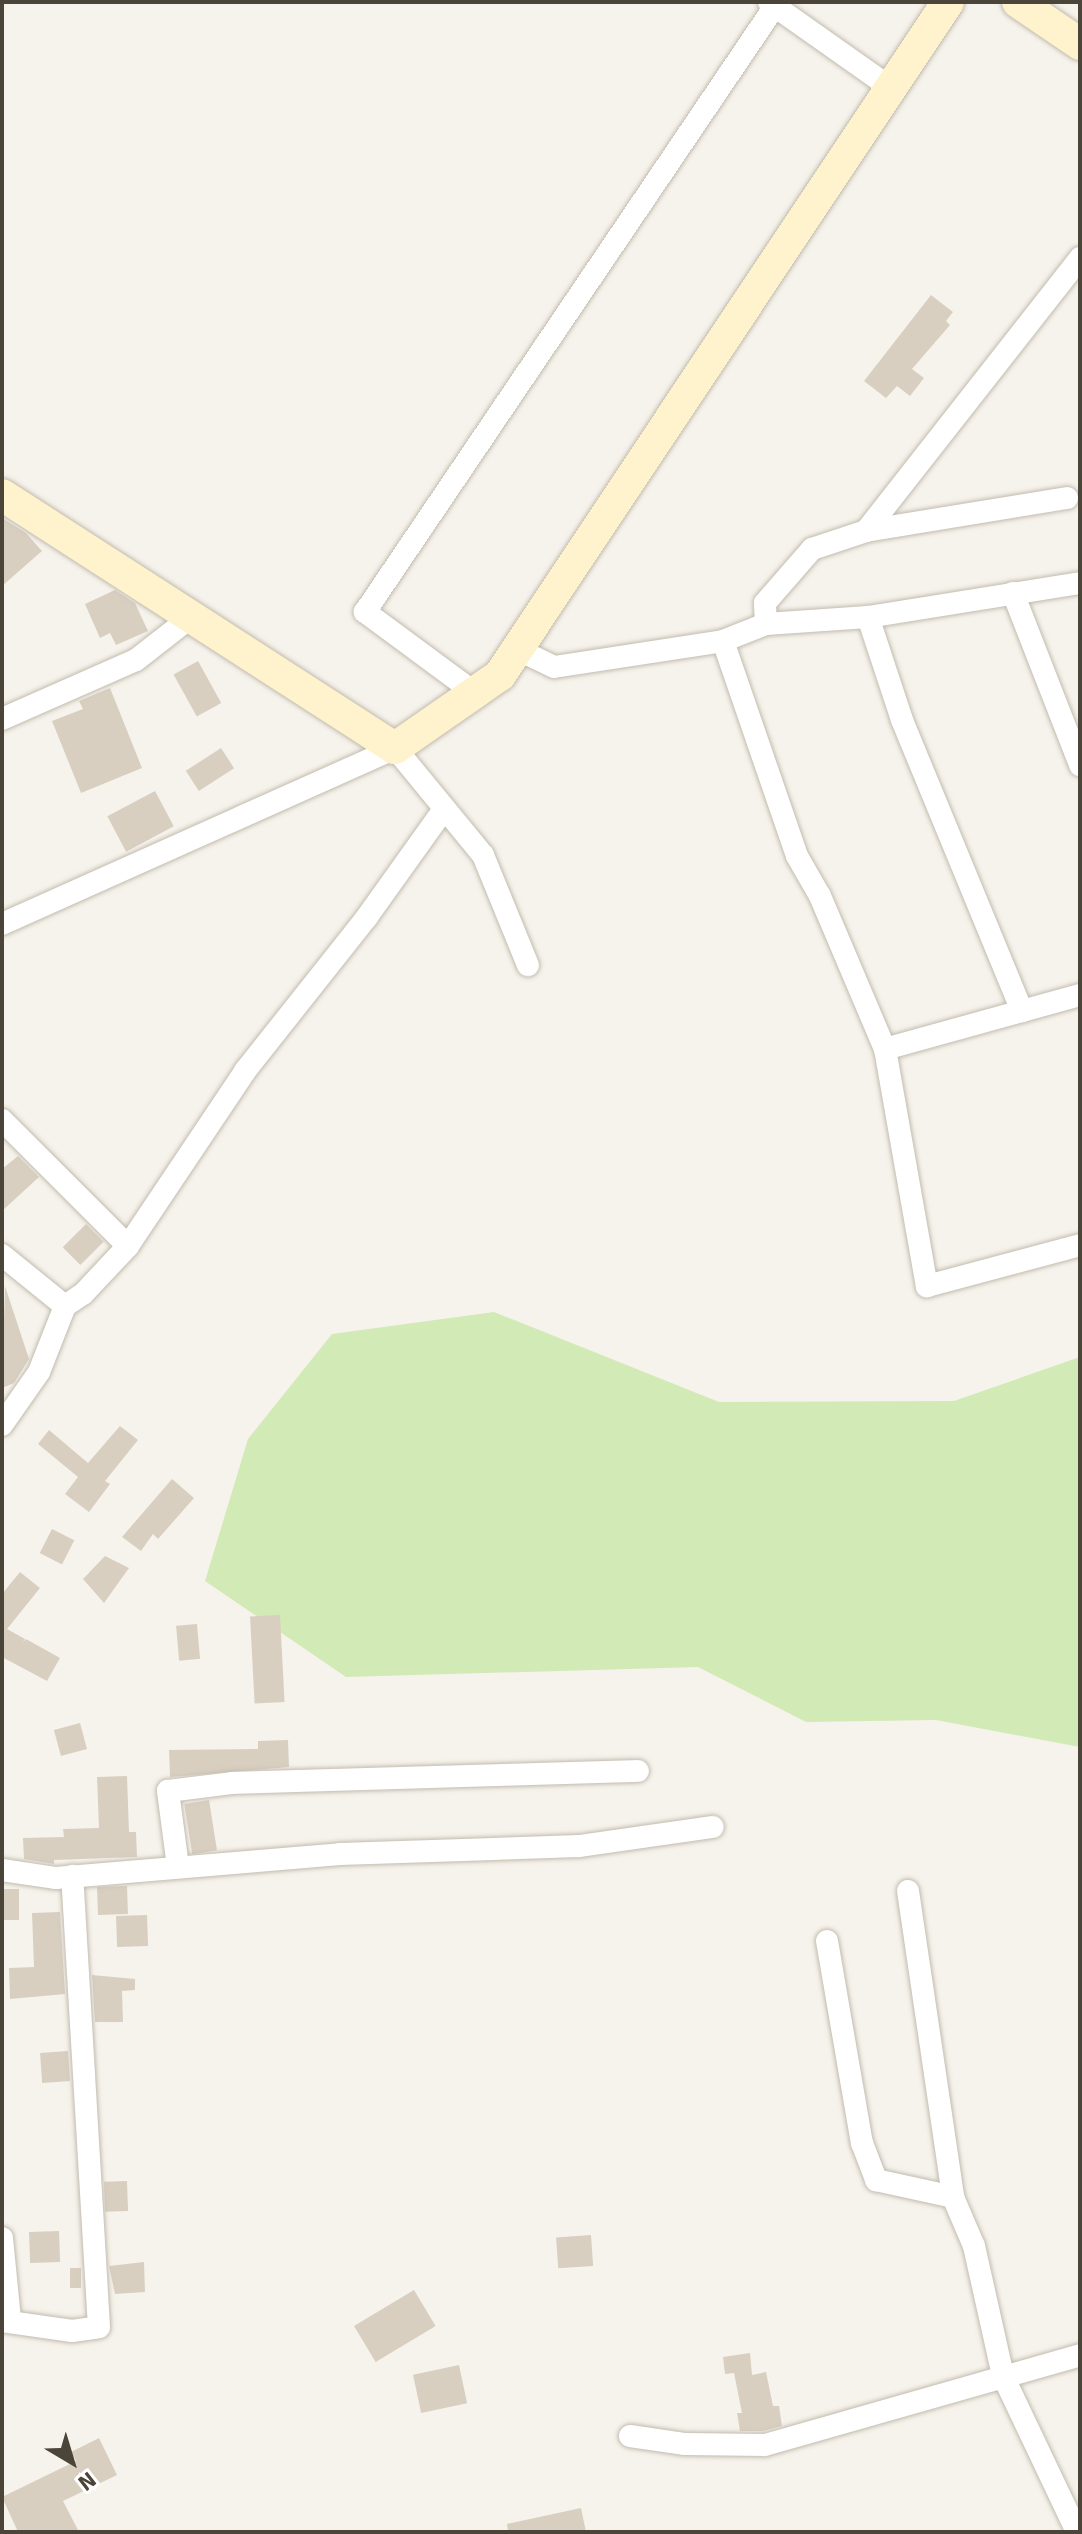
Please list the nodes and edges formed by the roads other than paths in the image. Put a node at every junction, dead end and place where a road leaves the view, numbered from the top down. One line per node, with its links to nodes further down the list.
1 (948, 2): 5 (street)
2 (1018, 2): 4 (street)
3 (772, 4): 5 (street); 17 (street)
4 (1080, 44)
5 (891, 88): 16 (street)
6 (1080, 258): 9 (street)
7 (1076, 492): 9 (street)
8 (2, 495): 12 (street)
9 (866, 531): 14 (street)
10 (1080, 583): 11 (street)
11 (1013, 593): 13 (street); 20 (street)
12 (191, 617): 18 (street); 19 (street)
13 (868, 617): 14 (street); 25 (street)
14 (766, 624): 15 (street)
15 (723, 641): 16 (street); 26 (street)
16 (517, 649): 17 (street)
17 (475, 693): 19 (street)
18 (2, 719)
19 (395, 748): 21 (street); 22 (street)
20 (1080, 765)
21 (444, 809): 23 (street); 29 (street)
22 (2, 924)
23 (528, 965)
24 (1080, 995): 25 (street)
25 (1022, 1011): 26 (street)
26 (885, 1049): 28 (street)
27 (2, 1120): 29 (street)
28 (1080, 1245)
29 (128, 1246): 31 (street)
30 (2, 1255): 31 (street)
31 (65, 1306): 32 (street)
32 (2, 1425)
33 (638, 1771): 35 (street)
34 (713, 1827): 35 (street)
35 (178, 1867): 37 (street)
36 (2, 1870): 37 (street)
37 (72, 1876): 42 (street)
38 (908, 1891): 40 (street)
39 (827, 1941): 40 (street)
40 (953, 2197): 44 (street)
41 (2, 2238): 42 (street)
42 (6, 2321)
43 (1080, 2355): 44 (street)
44 (1003, 2376): 45 (street); 46 (street)
45 (630, 2436)
46 (1077, 2532)

